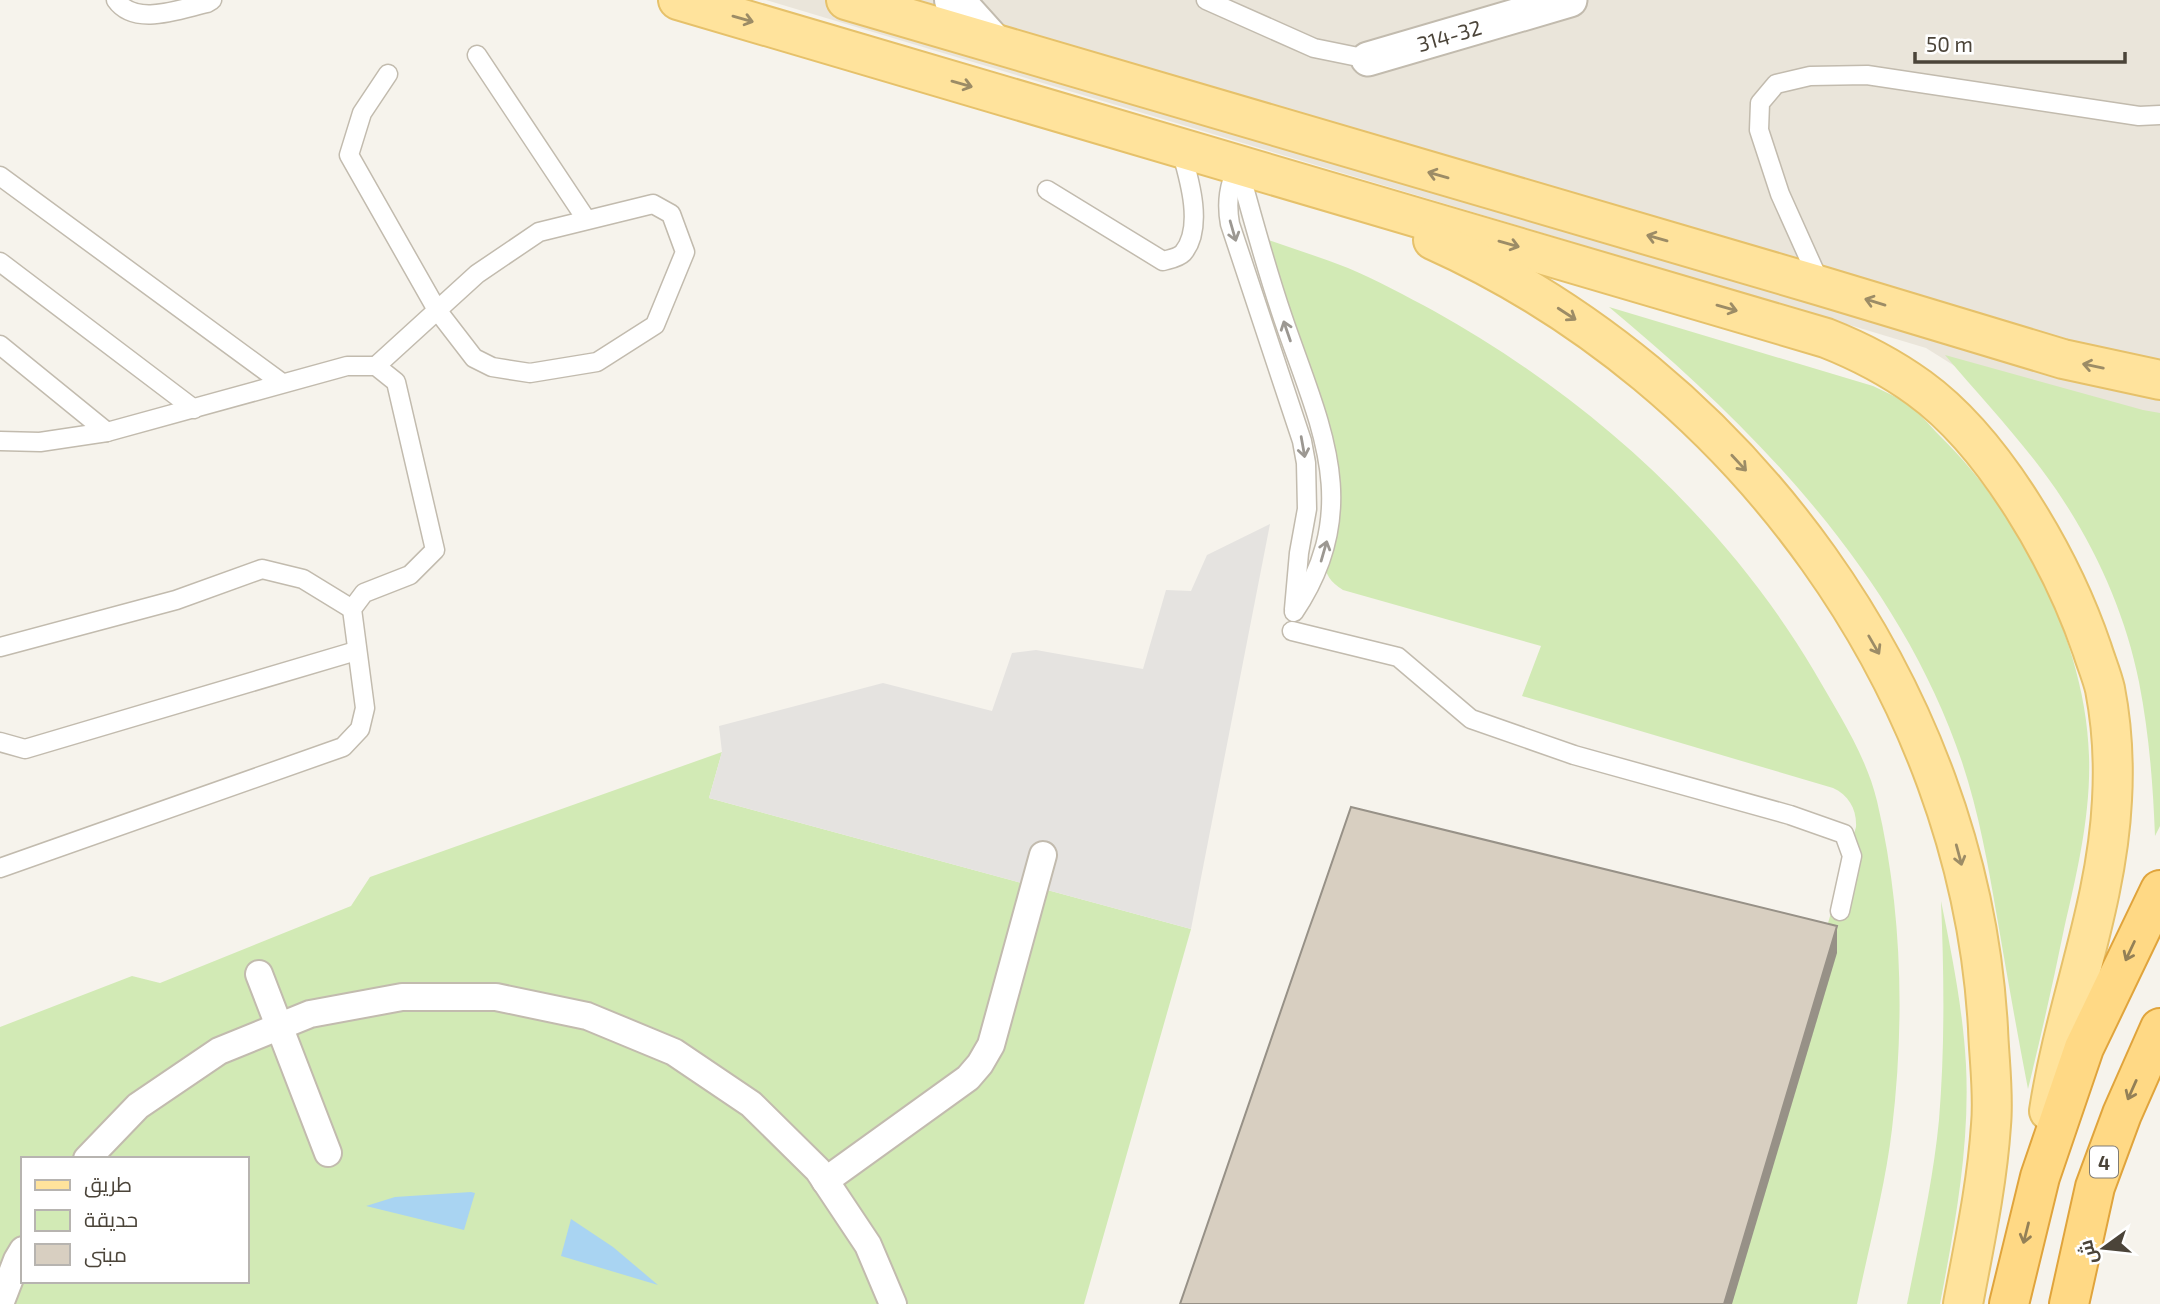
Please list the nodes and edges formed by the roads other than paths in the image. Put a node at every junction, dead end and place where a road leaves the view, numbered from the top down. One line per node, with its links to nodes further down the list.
1 (116, 0): 2 (lane)
2 (212, 0)
3 (678, 0): 15 (main road, one-way to 15)
4 (846, 0): 8 (main road)
5 (954, 0): 8 (street)
6 (1206, 0): 10 (lane)
7 (1570, 0): 10 (street, 314-32)
8 (990, 40): 12 (main road)
9 (477, 55): 20 (lane)
10 (1368, 59)
11 (388, 74): 23 (lane)
12 (1203, 106): 14 (main road); 15 (main road)
13 (2160, 115): 22 (lane)
14 (1252, 121): 16 (main road); 22 (main road, one-way to 14)
15 (1184, 148): 16 (main road); 19 (lane)
16 (1238, 165): 16 (lane, one-way to 16); 18 (main road)
17 (0, 176): 27 (lane)
18 (1310, 185): 45 (main road, one-way to 45); 51 (main road, one-way to 51)
19 (1047, 190)
20 (586, 219): 23 (lane); 23 (lane)
21 (0, 262): 28 (lane)
22 (1821, 286): 26 (main road, one-way to 22)
23 (437, 310): 25 (lane)
24 (0, 345): 29 (lane)
25 (376, 366): 27 (lane); 31 (lane)
26 (2160, 380)
27 (282, 383): 28 (lane)
28 (194, 409): 29 (lane)
29 (107, 432): 30 (lane)
30 (0, 441)
31 (352, 609): 33 (lane); 34 (lane)
32 (1292, 631): 39 (lane)
33 (0, 647)
34 (356, 651): 35 (lane); 37 (lane)
35 (0, 741)
36 (1043, 855): 46 (street)
37 (0, 868)
38 (2160, 890): 45 (highway, one-way to 45)
39 (1840, 911)
40 (259, 974): 41 (street)
41 (279, 1027): 43 (street); 44 (street); 46 (street)
42 (2160, 1028): 52 (highway, 4, one-way to 52)
43 (328, 1153)
44 (89, 1157)
45 (2039, 1177): 48 (highway, one-way to 48)
46 (825, 1181): 50 (street)
47 (21, 1254): 49 (street)
48 (2009, 1303)
49 (0, 1304)
50 (894, 1304)
51 (1963, 1304)
52 (2069, 1304)

